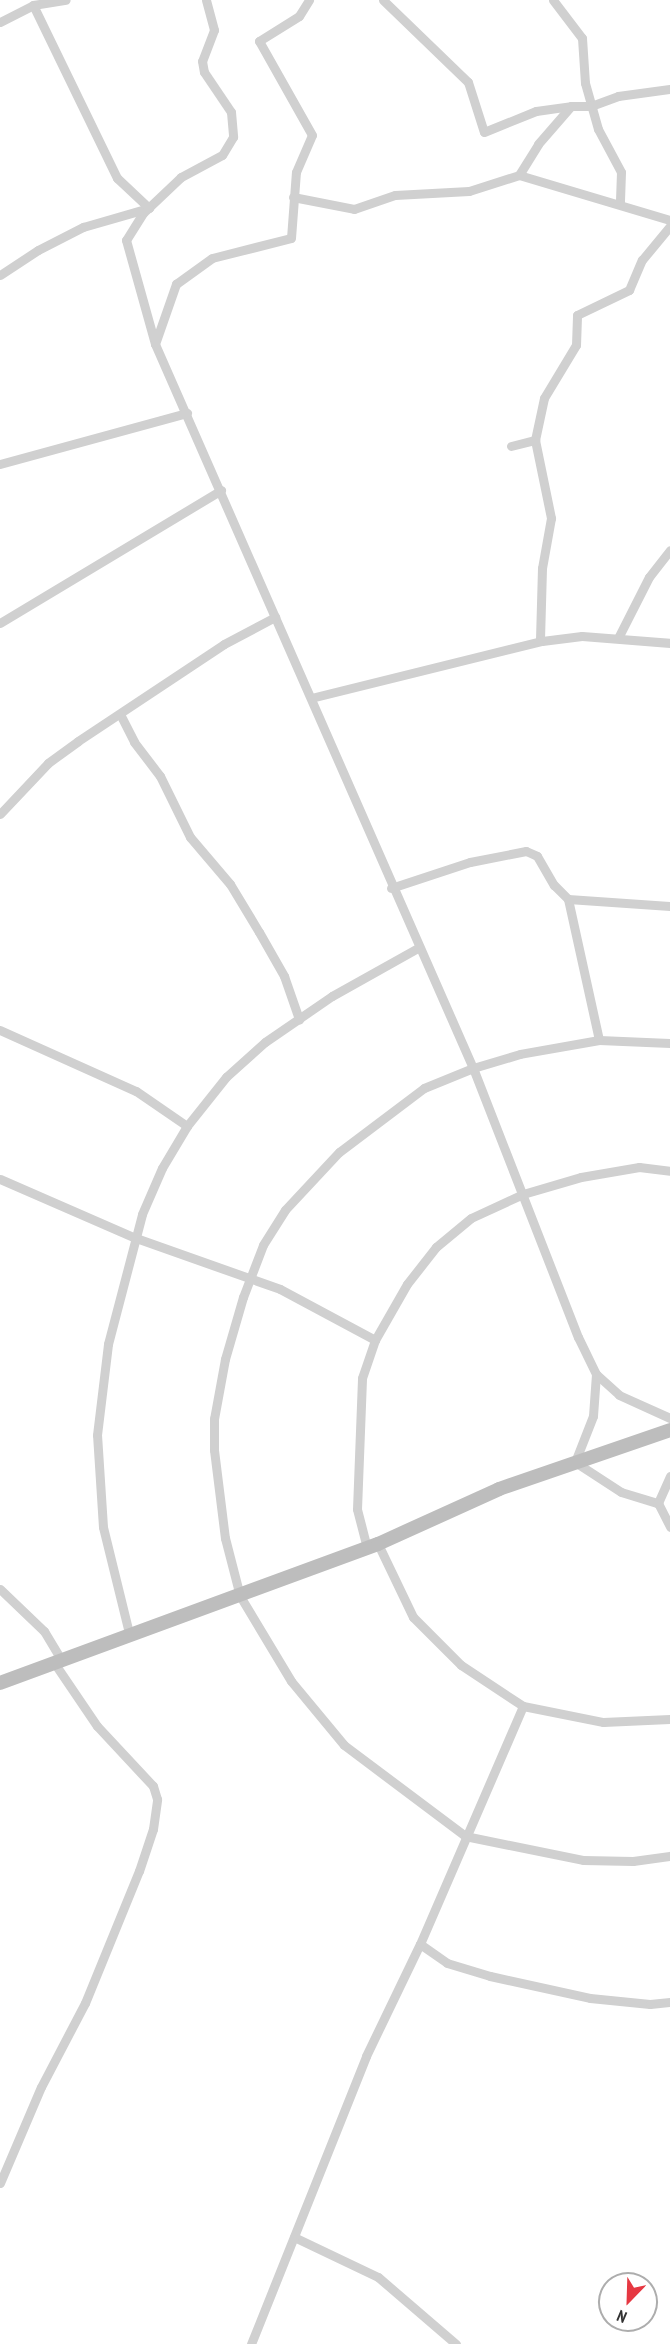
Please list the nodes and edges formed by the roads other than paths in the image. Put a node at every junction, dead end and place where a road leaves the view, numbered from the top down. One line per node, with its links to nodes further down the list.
1 (66, 0): 6 (street)
2 (206, 0): 14 (street)
3 (309, 0): 12 (street)
4 (383, 0): 9 (street)
5 (553, 0): 10 (street)
6 (33, 5): 7 (street); 14 (street)
7 (0, 22)
8 (670, 89): 10 (street)
9 (571, 106): 10 (street); 11 (street)
10 (591, 106): 13 (street)
11 (519, 175): 12 (street); 13 (street)
12 (293, 197): 18 (street)
13 (620, 203): 15 (street)
14 (149, 208): 17 (street); 18 (street)
15 (670, 220)
16 (670, 226): 20 (street)
17 (0, 275)
18 (155, 344): 19 (street)
19 (186, 413): 22 (street); 23 (street)
20 (535, 440): 21 (street); 28 (street)
21 (511, 446)
22 (0, 464)
23 (220, 490): 25 (street); 26 (street)
24 (670, 550): 27 (street)
25 (275, 617): 30 (street); 31 (street)
26 (0, 623)
27 (618, 638): 28 (street); 29 (street)
28 (540, 641): 30 (street)
29 (670, 643)
30 (311, 698): 33 (street)
31 (120, 714): 32 (street); 37 (street)
32 (0, 813)
33 (391, 888): 34 (street); 36 (street)
34 (568, 899): 35 (street); 39 (street)
35 (670, 906)
36 (418, 948): 37 (street); 41 (street)
37 (299, 1019): 42 (street)
38 (0, 1030): 42 (street)
39 (599, 1040): 40 (street); 41 (street)
40 (670, 1043)
41 (472, 1068): 45 (street); 47 (street)
42 (187, 1126): 46 (street)
43 (670, 1172): 45 (street)
44 (0, 1179): 46 (street)
45 (523, 1194): 48 (street); 49 (street)
46 (136, 1238): 47 (street); 59 (street)
47 (250, 1279): 48 (street); 58 (street)
48 (375, 1340): 56 (street)
49 (596, 1374): 50 (street); 52 (street)
50 (670, 1418)
51 (670, 1430): 52 (street)
52 (575, 1462): 54 (street); 56 (street)
53 (670, 1476): 54 (street)
54 (658, 1503): 55 (street)
55 (670, 1527)
56 (372, 1546): 58 (street); 62 (street)
57 (0, 1589): 60 (street)
58 (240, 1596): 59 (street); 64 (street)
59 (129, 1633): 60 (street)
60 (56, 1659): 61 (street); 68 (street)
61 (0, 1683)
62 (523, 1706): 63 (street); 64 (street)
63 (670, 1719)
64 (465, 1836): 65 (street); 66 (street)
65 (670, 1856)
66 (420, 1944): 67 (street); 69 (street)
67 (670, 2002)
68 (0, 2183)
69 (294, 2237): 70 (street); 71 (street)
70 (251, 2344)
71 (456, 2344)

